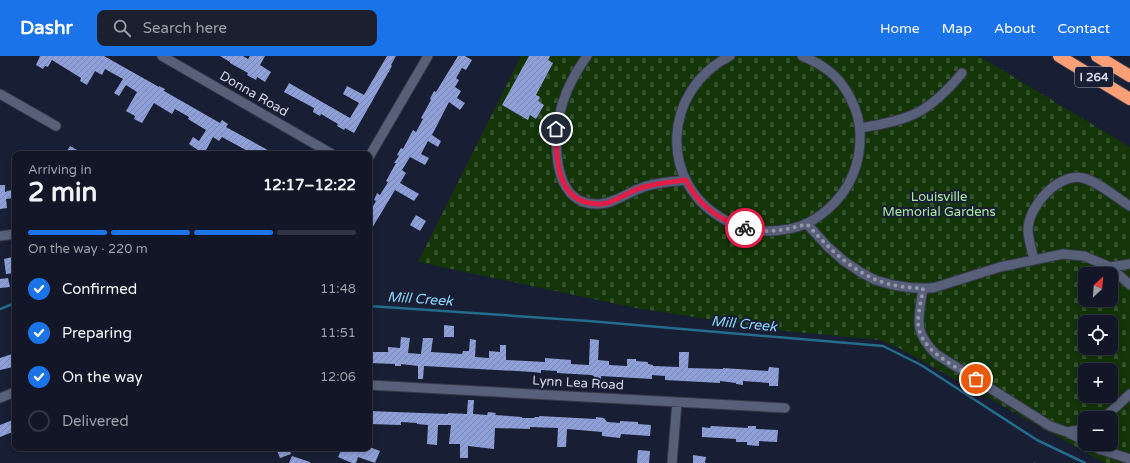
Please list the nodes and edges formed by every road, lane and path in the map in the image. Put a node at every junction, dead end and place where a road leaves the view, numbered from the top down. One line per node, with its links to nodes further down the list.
1 (162, 56): 14 (street, Donna Road)
2 (428, 56): 15 (street)
3 (587, 56): 16 (street)
4 (730, 56): 16 (street)
5 (802, 56): 13 (street)
6 (1058, 56): 11 (highway, I 264)
7 (1097, 56): 9 (highway, I 264)
8 (962, 73): 13 (street)
9 (1130, 76)
10 (0, 94): 12 (street)
11 (1130, 99)
12 (56, 126)
13 (860, 128): 18 (street)
14 (327, 151)
15 (372, 152)
16 (686, 180): 18 (street)
17 (1130, 206): 21 (street)
18 (807, 224): 26 (street)
19 (12, 234): 20 (street)
20 (0, 236)
21 (1034, 260): 23 (street); 26 (street)
22 (1130, 264): 23 (street)
23 (1110, 267)
24 (1118, 273): 25 (street)
25 (1130, 282)
26 (923, 288): 35 (street)
27 (372, 385): 31 (street, Lynn Lea Road)
28 (12, 393): 30 (street)
29 (1130, 394): 33 (street)
30 (0, 398)
31 (677, 402): 32 (street, Lynn Lea Road); 39 (street)
32 (785, 408)
33 (1112, 411)
34 (1078, 430): 35 (street)
35 (1067, 432): 36 (street)
36 (1078, 438)
37 (1110, 451): 38 (street)
38 (1130, 459)
39 (672, 463)

